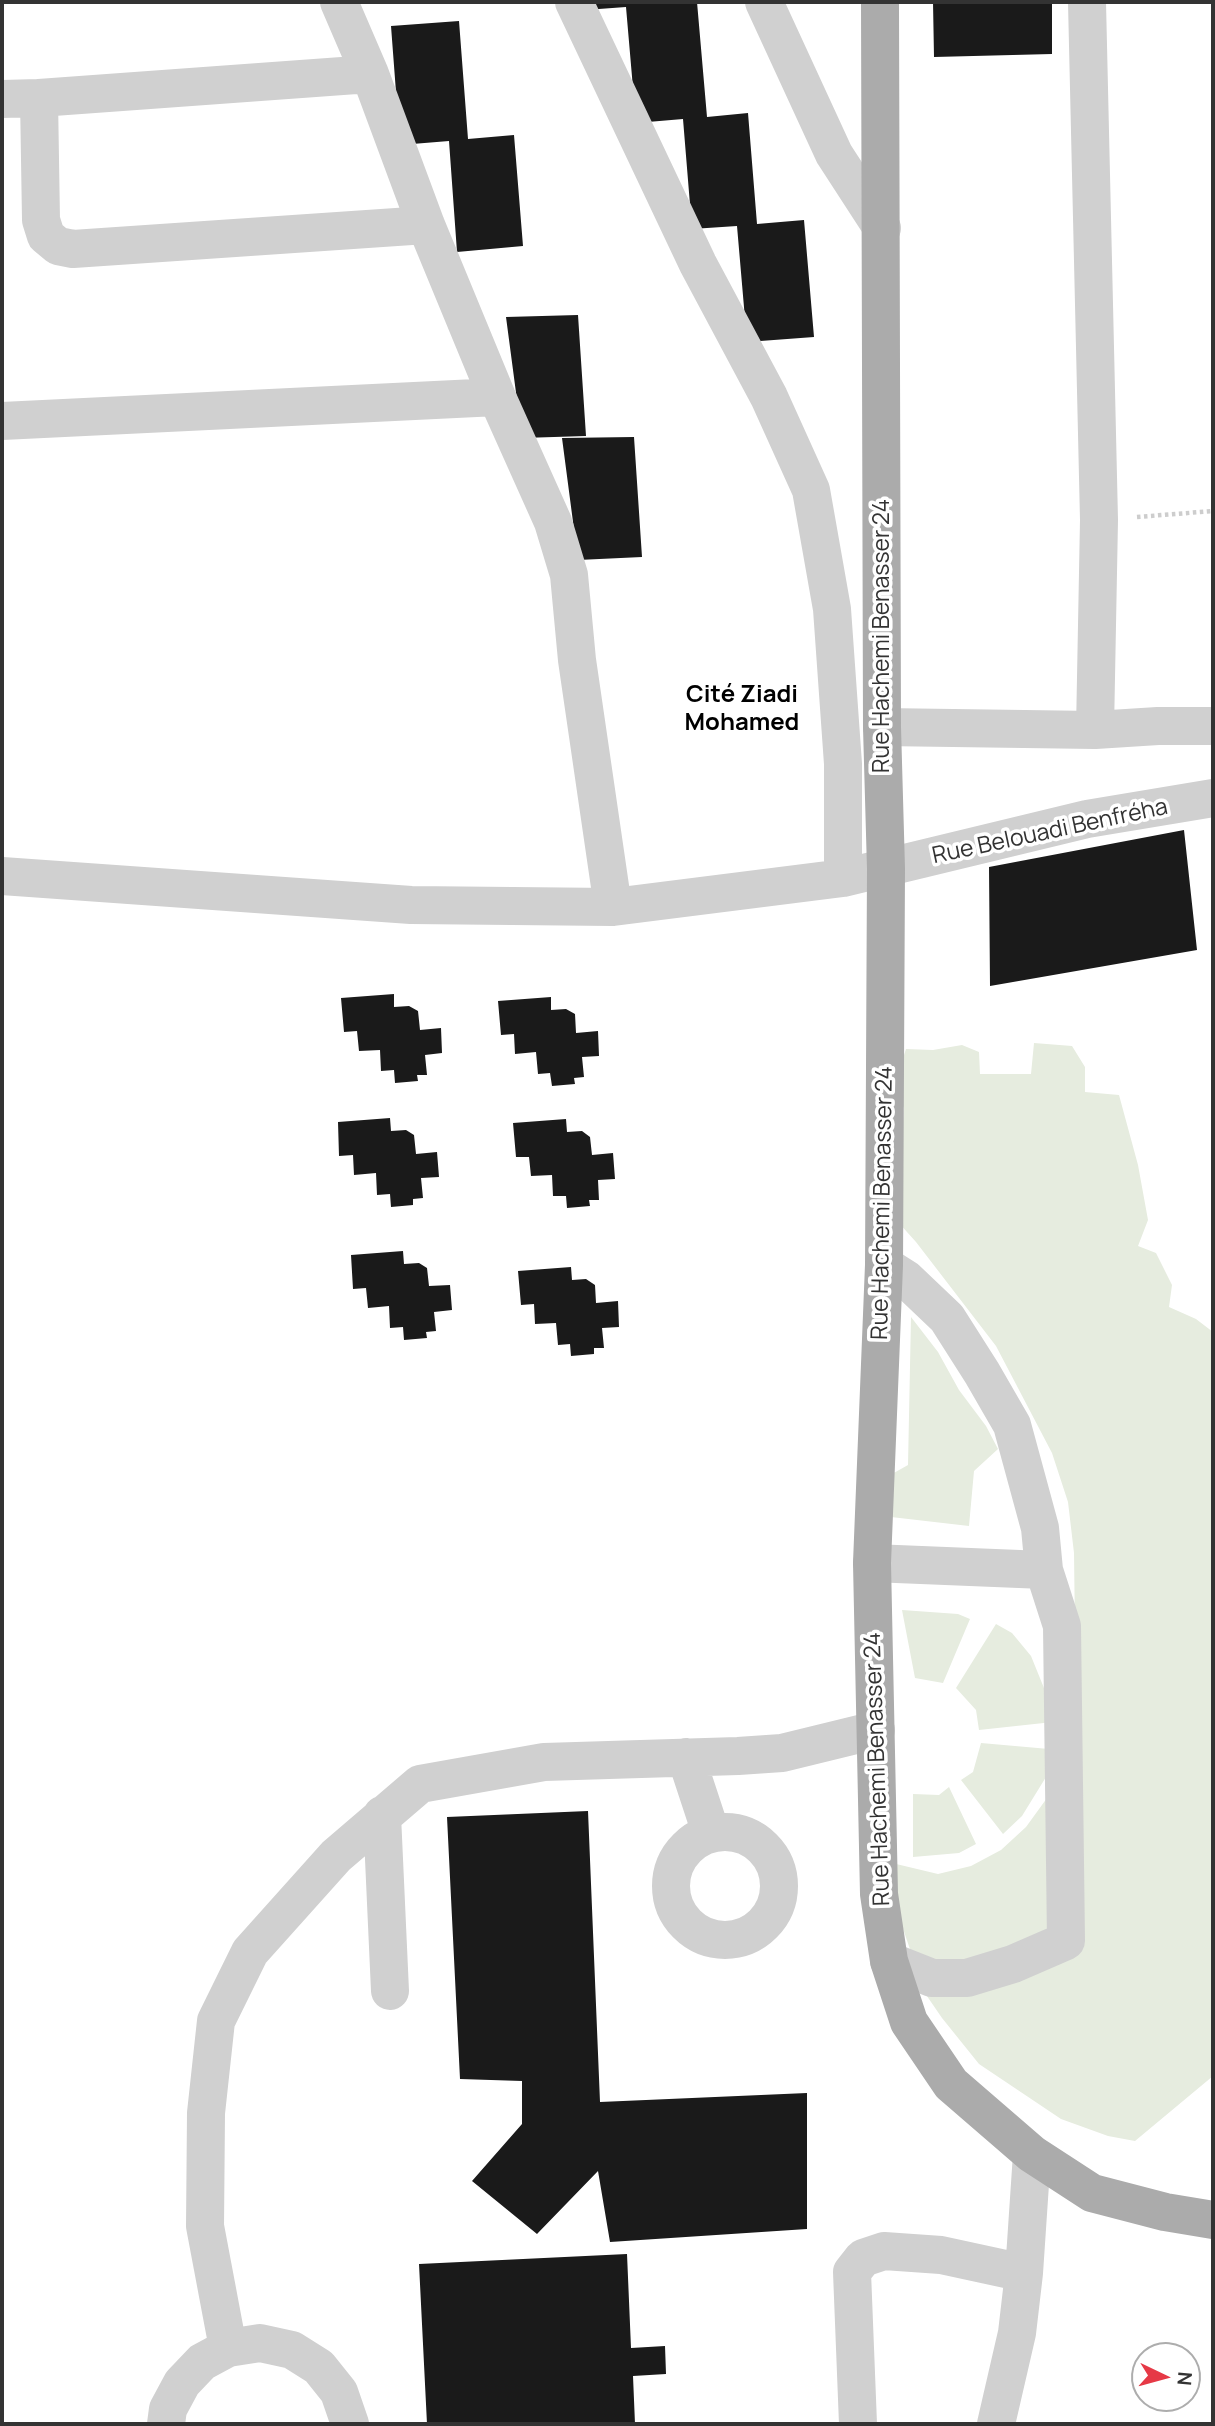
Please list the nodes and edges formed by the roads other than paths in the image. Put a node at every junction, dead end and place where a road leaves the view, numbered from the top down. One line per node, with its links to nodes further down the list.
1 (339, 2): 6 (street)
2 (574, 2): 18 (street)
3 (764, 2): 9 (street)
4 (880, 2): 9 (main road, Rue Hachemi Benasser 24)
5 (1087, 2): 14 (street)
6 (370, 74): 7 (street); 8 (street)
7 (20, 98): 8 (street)
8 (426, 225): 10 (street)
9 (882, 228): 13 (main road, Rue Hachemi Benasser 24)
10 (496, 397): 11 (street); 19 (street)
11 (2, 421)
12 (1213, 726): 14 (street)
13 (882, 727): 14 (street); 16 (main road, Rue Hachemi Benasser 24)
14 (1095, 730)
15 (1213, 798): 16 (street, Rue Belouadi Benfréha)
16 (886, 869): 18 (street, Rue Belouadi Benfréha); 20 (main road, Rue Hachemi Benasser 24)
17 (2, 876): 19 (street, Rue Belouadi Benfréha)
18 (843, 878): 19 (street, Rue Belouadi Benfréha)
19 (613, 907)
20 (884, 1265): 21 (main road, Rue Hachemi Benasser 24); 22 (street)
21 (872, 1563): 22 (street); 23 (main road, Rue Hachemi Benasser 24)
22 (1044, 1570): 27 (street)
23 (876, 1730): 24 (street); 27 (main road, Rue Hachemi Benasser 24)
24 (687, 1757): 25 (street); 26 (street)
25 (382, 1815): 28 (street); 32 (street)
26 (711, 1833)
27 (889, 1961): 29 (main road, Rue Hachemi Benasser 24)
28 (390, 1991)
29 (1032, 2154): 30 (main road, Rue Hachemi Benasser 24); 31 (street)
30 (1213, 2220)
31 (1024, 2273): 35 (street); 36 (street)
32 (228, 2348): 33 (street); 34 (street)
33 (166, 2424)
34 (350, 2424)
35 (858, 2424)
36 (996, 2424)

